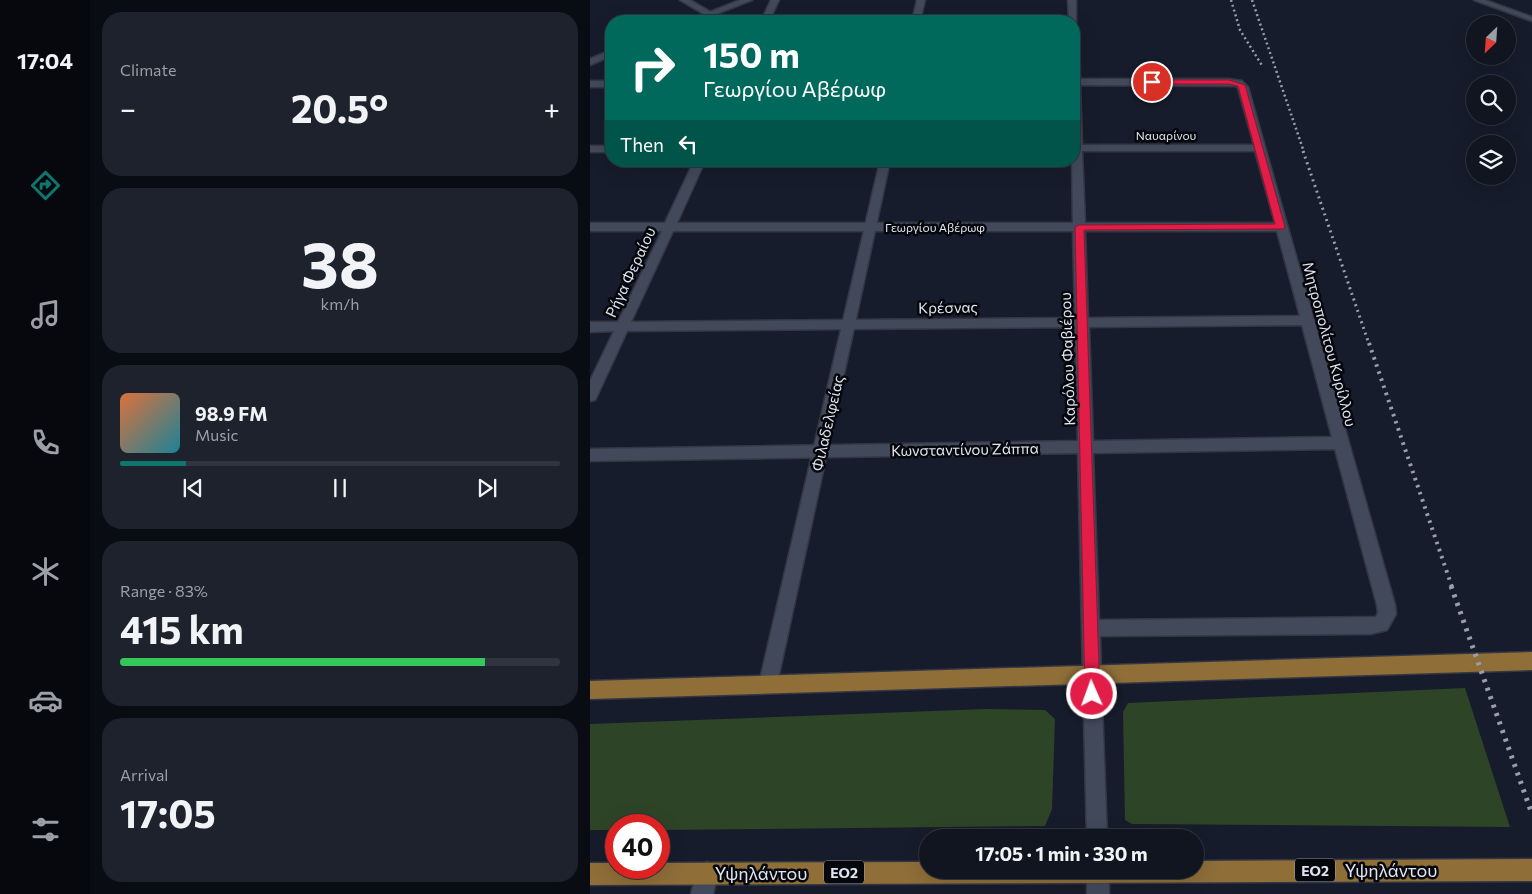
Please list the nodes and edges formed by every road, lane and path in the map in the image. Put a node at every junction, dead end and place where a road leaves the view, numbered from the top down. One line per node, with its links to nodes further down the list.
1 (684, 0): 7 (street)
2 (748, 0): 7 (street)
3 (775, 0): 8 (street)
4 (921, 0): 9 (street)
5 (1072, 0): 10 (street)
6 (1478, 0): 11 (lane)
7 (710, 14)
8 (768, 15)
9 (917, 15)
10 (1073, 15)
11 (1532, 19)
12 (605, 56): 13 (street)
13 (590, 62)
14 (1080, 82): 18 (street, Μητροπολίτου Κυρίλλου)
15 (590, 84): 16 (street)
16 (605, 84)
17 (1080, 148): 18 (street, Ναυαρίνου)
18 (1259, 148): 28 (street, Μητροπολίτου Κυρίλλου)
19 (590, 149): 20 (street)
20 (605, 149)
21 (697, 167): 25 (street, Ρήγα Φεραίου)
22 (884, 167): 26 (street, Φιλαδελφείας)
23 (1076, 167): 27 (street, Καρόλου Φαβιέρου)
24 (590, 227): 25 (street, Γεωργίου Αβέρωφ)
25 (669, 227): 26 (street, Γεωργίου Αβέρωφ); 33 (street, Ρήγα Φεραίου)
26 (870, 227): 27 (street, Γεωργίου Αβέρωφ); 31 (street, Φιλαδελφείας)
27 (1079, 227): 28 (street, Γεωργίου Αβέρωφ); 30 (street, Καρόλου Φαβιέρου)
28 (1280, 227): 29 (street, Μητροπολίτου Κυρίλλου)
29 (1306, 320): 30 (street, Κρέσνας); 35 (street, Μητροπολίτου Κυρίλλου)
30 (1082, 321): 31 (street, Κρέσνας); 36 (street, Καρόλου Φαβιέρου)
31 (849, 324): 33 (street, Κρέσνας); 37 (street, Φιλαδελφείας)
32 (590, 326): 33 (street, Κρέσνας)
33 (623, 326): 34 (street, Ρήγα Φεραίου)
34 (590, 396)
35 (1340, 443): 36 (street, Κωνσταντίνου Ζάππα); 39 (street, Μητροπολίτου Κυρίλλου)
36 (1086, 447): 37 (street, Κωνσταντίνου Ζάππα); 39 (street, Καρόλου Φαβιέρου)
37 (820, 452): 38 (street, Κωνσταντίνου Ζάππα); 42 (street, Φιλαδελφείας)
38 (590, 455)
39 (1091, 628): 41 (street, Καρόλου Φαβιέρου)
40 (1532, 661): 41 (main road)
41 (1092, 676): 42 (main road); 44 (street, Καρόλου Φαβιέρου)
42 (768, 684): 43 (main road)
43 (590, 690)
44 (1097, 829)
45 (1204, 870): 46 (main road, Υψηλάντου / ΕΟ2)
46 (1532, 870)
47 (919, 871): 48 (main road, Υψηλάντου / ΕΟ2)
48 (707, 873): 49 (main road, Υψηλάντου / ΕΟ2); 51 (street)
49 (590, 874)
50 (1098, 879): 52 (street)
51 (702, 894)
52 (1098, 894)

